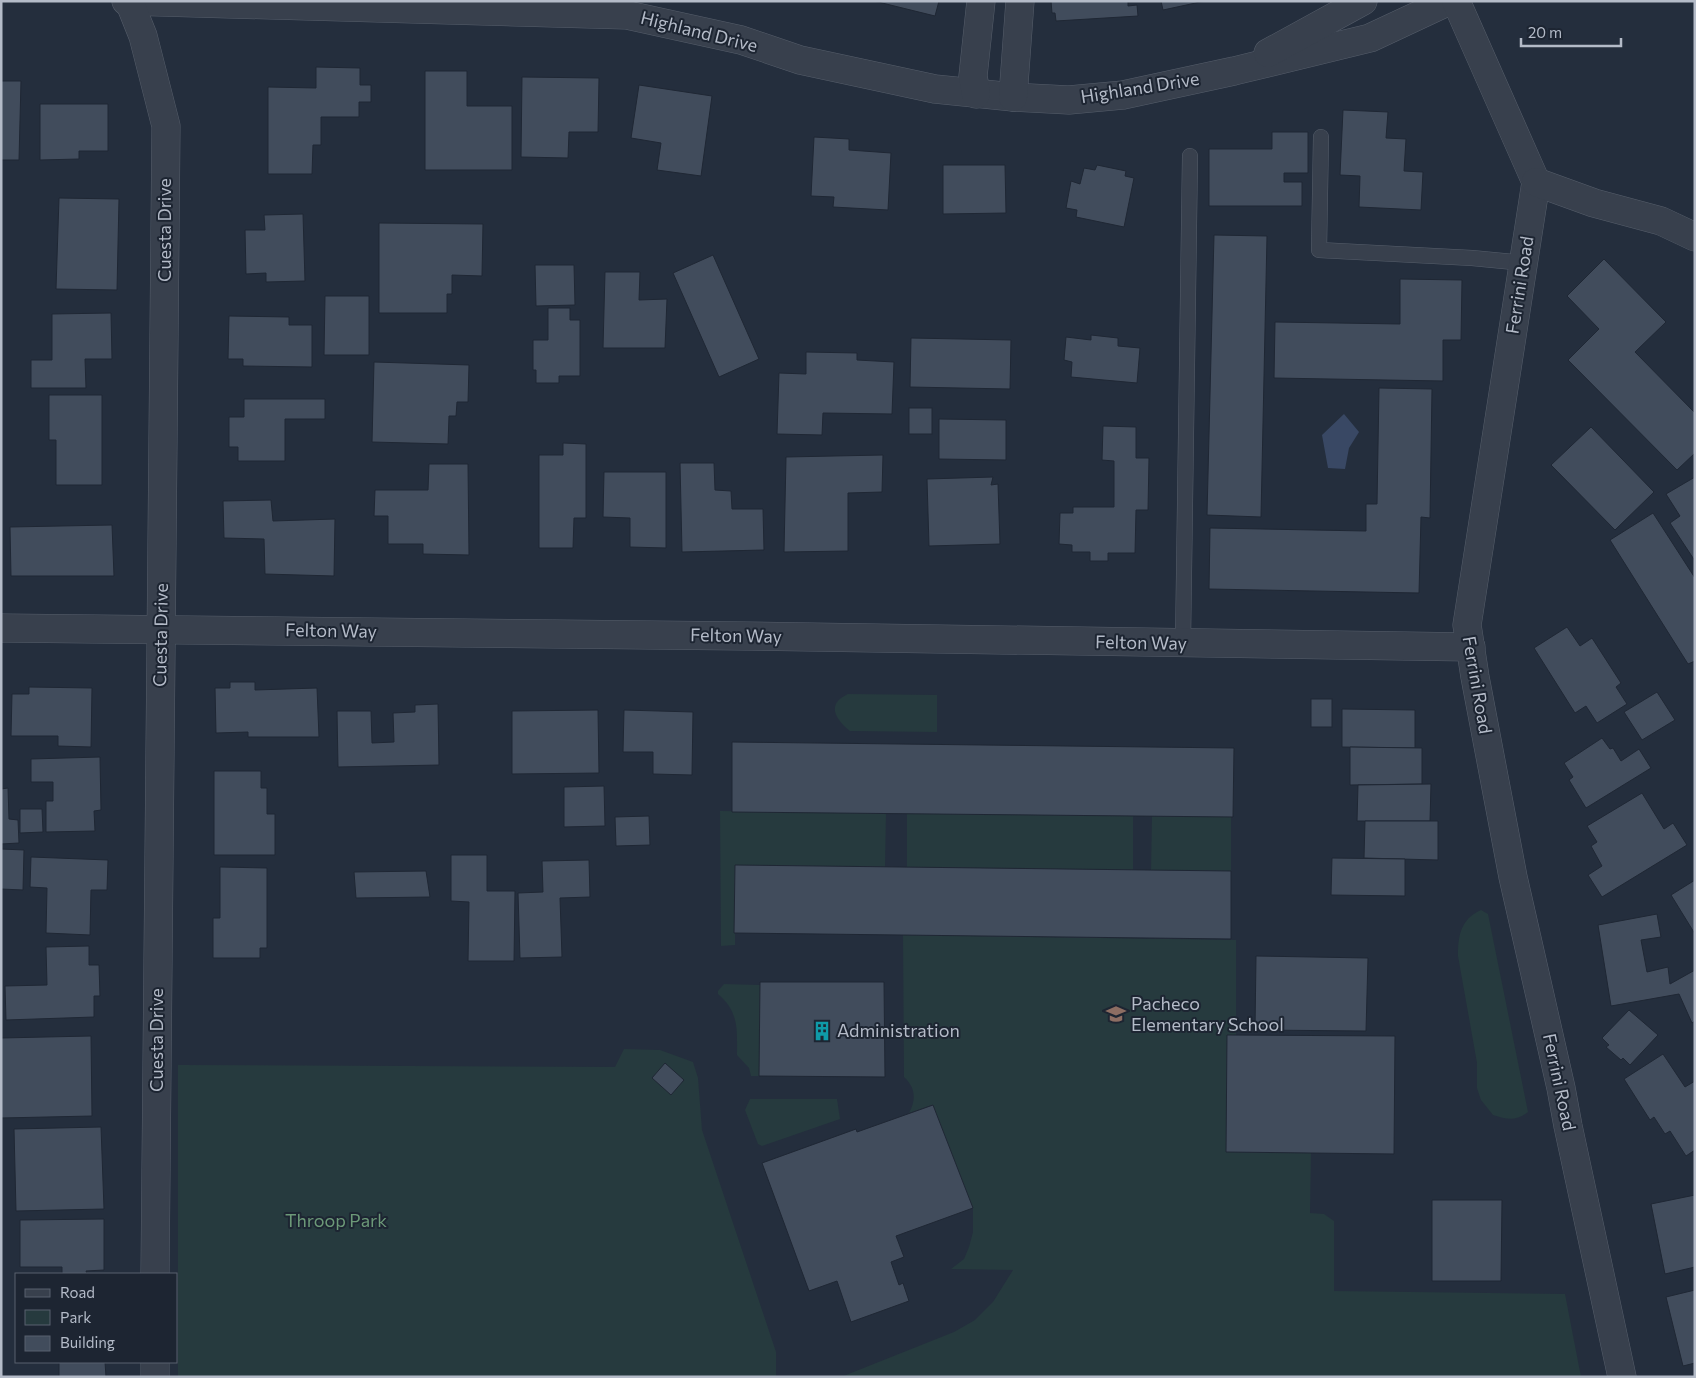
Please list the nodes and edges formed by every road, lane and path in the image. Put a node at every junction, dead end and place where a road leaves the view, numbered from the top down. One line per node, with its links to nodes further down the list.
1 (127, 1): 8 (street, Highland Drive); 16 (street, Cuesta Drive)
2 (981, 1): 8 (street)
3 (1020, 1): 9 (street)
4 (1363, 1): 7 (street, Highland Drive)
5 (1449, 1): 7 (street, Highland Drive)
6 (1456, 1): 12 (street)
7 (1234, 71): 9 (street, Highland Drive)
8 (976, 94): 9 (street, Highland Drive)
9 (1013, 97)
10 (1321, 137): 14 (lane)
11 (1190, 156): 17 (lane)
12 (1536, 182): 13 (street); 14 (street, Ferrini Road)
13 (1695, 237)
14 (1524, 263): 18 (street, Ferrini Road)
15 (1, 628): 16 (street, Felton Way)
16 (162, 628): 17 (street, Felton Way); 19 (street, Cuesta Drive)
17 (1183, 643): 18 (street, Felton Way)
18 (1471, 647): 22 (street, Ferrini Road)
19 (155, 1273)
20 (155, 1363): 21 (street)
21 (154, 1377)
22 (1622, 1377)

